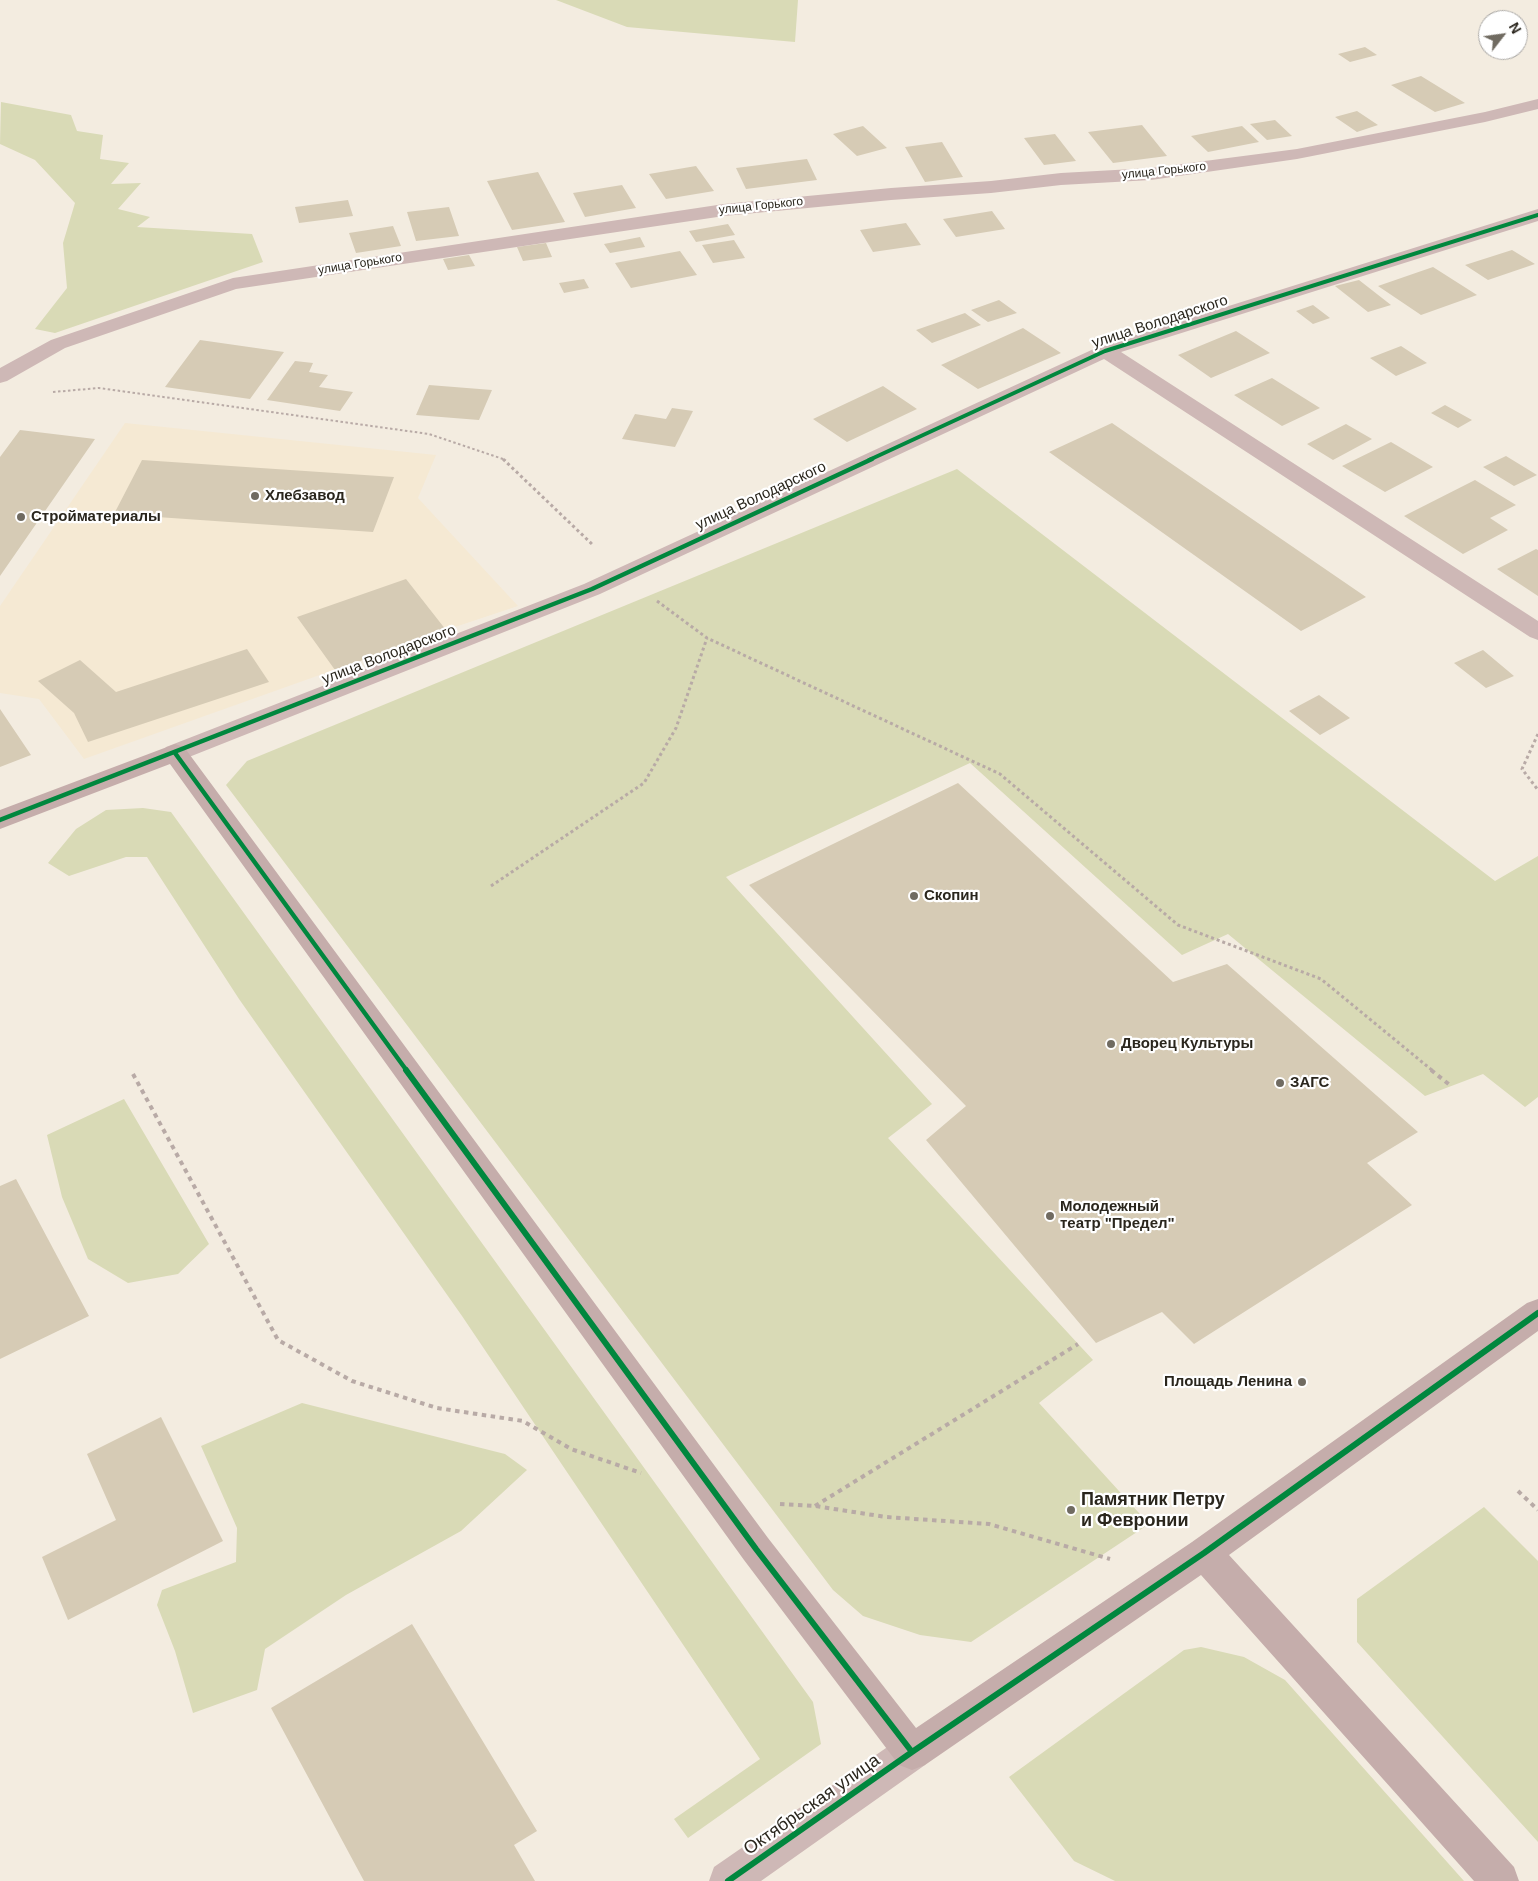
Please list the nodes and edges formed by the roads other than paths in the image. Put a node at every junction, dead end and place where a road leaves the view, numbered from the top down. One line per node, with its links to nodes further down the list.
1 (1538, 104): 4 (street, улица Горького)
2 (1538, 215): 3 (street, улица Володарского)
3 (1105, 351): 5 (street); 6 (street, улица Володарского)
4 (0, 377)
5 (1538, 632)
6 (175, 753): 7 (street, улица Володарского); 10 (street)
7 (0, 820)
8 (1538, 1314): 9 (street)
9 (1204, 1553): 10 (street); 12 (street)
10 (912, 1752): 11 (street, Октябрьская улица)
11 (728, 1881)
12 (1500, 1881)

